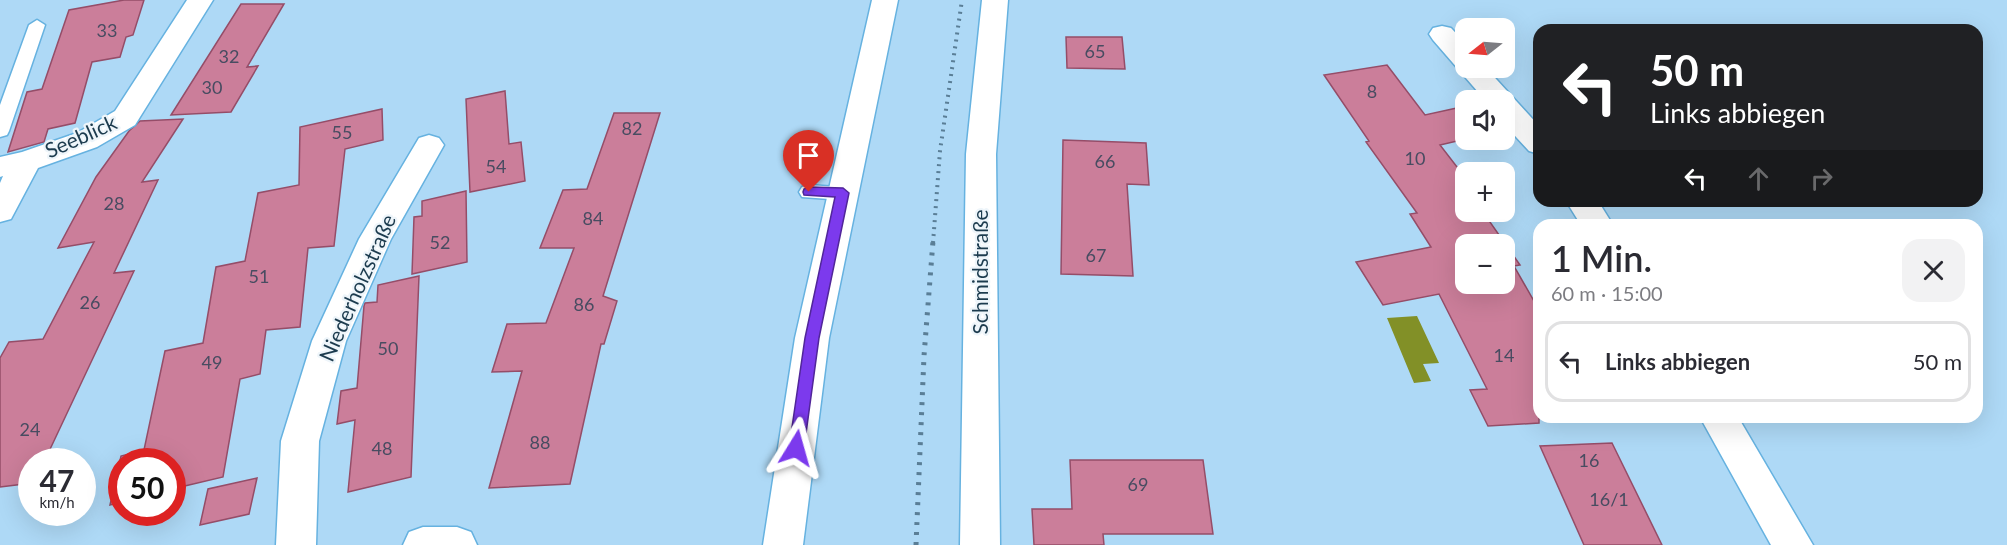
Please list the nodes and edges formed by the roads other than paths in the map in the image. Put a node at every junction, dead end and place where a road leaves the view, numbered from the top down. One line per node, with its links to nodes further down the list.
1 (200, 0): 13 (street, Seeblick)
2 (885, 0): 15 (street)
3 (995, 0): 22 (street, Schmidstraße)
4 (36, 25): 10 (lane)
5 (1442, 34): 6 (street)
6 (1455, 49)
7 (1480, 78): 8 (street)
8 (1491, 90)
9 (1515, 117): 11 (street)
10 (0, 131)
11 (1533, 137)
12 (429, 145): 18 (street, Niederholzstraße)
13 (13, 164): 16 (street, Seeblick)
14 (809, 192): 15 (lane)
15 (843, 193): 21 (street)
16 (0, 211)
17 (1722, 423): 23 (street)
18 (296, 545)
19 (423, 545): 20 (street)
20 (457, 545)
21 (783, 545)
22 (980, 545)
23 (1793, 545)

